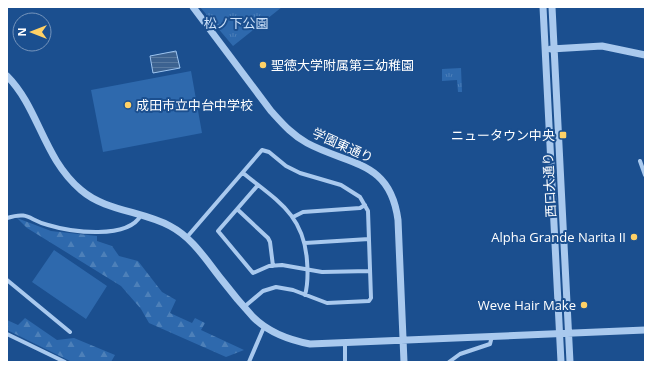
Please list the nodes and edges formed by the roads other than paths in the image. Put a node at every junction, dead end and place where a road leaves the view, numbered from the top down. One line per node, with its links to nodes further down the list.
1 (193, 7): 33 (street, 学園東通り)
2 (542, 7): 5 (street, 西口大通り)
3 (552, 7): 4 (street, 西口大通り)
4 (554, 49): 5 (street); 6 (street); 29 (street, 西口大通り)
5 (544, 50): 30 (street, 西口大通り)
6 (645, 55)
7 (7, 76): 14 (street)
8 (640, 161): 10 (street)
9 (243, 173): 11 (street); 12 (street); 17 (street)
10 (645, 175)
11 (258, 185): 13 (street); 15 (street)
12 (365, 205): 15 (street); 18 (street)
13 (237, 209): 20 (street); 20 (street)
14 (141, 215): 16 (street); 17 (street)
15 (294, 217): 19 (street)
16 (7, 218)
17 (187, 237): 25 (street)
18 (369, 239): 19 (street); 22 (street)
19 (305, 243): 21 (street)
20 (273, 266): 21 (street)
21 (308, 271): 22 (street); 24 (street)
22 (370, 271): 24 (street)
23 (7, 280): 28 (street)
24 (305, 295): 25 (street)
25 (244, 307): 26 (street)
26 (264, 327): 34 (street); 35 (street)
27 (645, 330): 29 (street)
28 (70, 332)
29 (568, 332): 30 (street); 42 (street, 西口大通り)
30 (560, 333): 32 (street); 41 (street, 西口大通り)
31 (7, 334): 36 (street)
32 (492, 336): 33 (street); 40 (street)
33 (403, 340): 34 (street); 39 (street, 学園東通り)
34 (345, 343): 38 (street)
35 (250, 361): 37 (street)
36 (65, 362)
37 (255, 362)
38 (345, 362)
39 (404, 362)
40 (449, 362)
41 (561, 362)
42 (570, 362)

